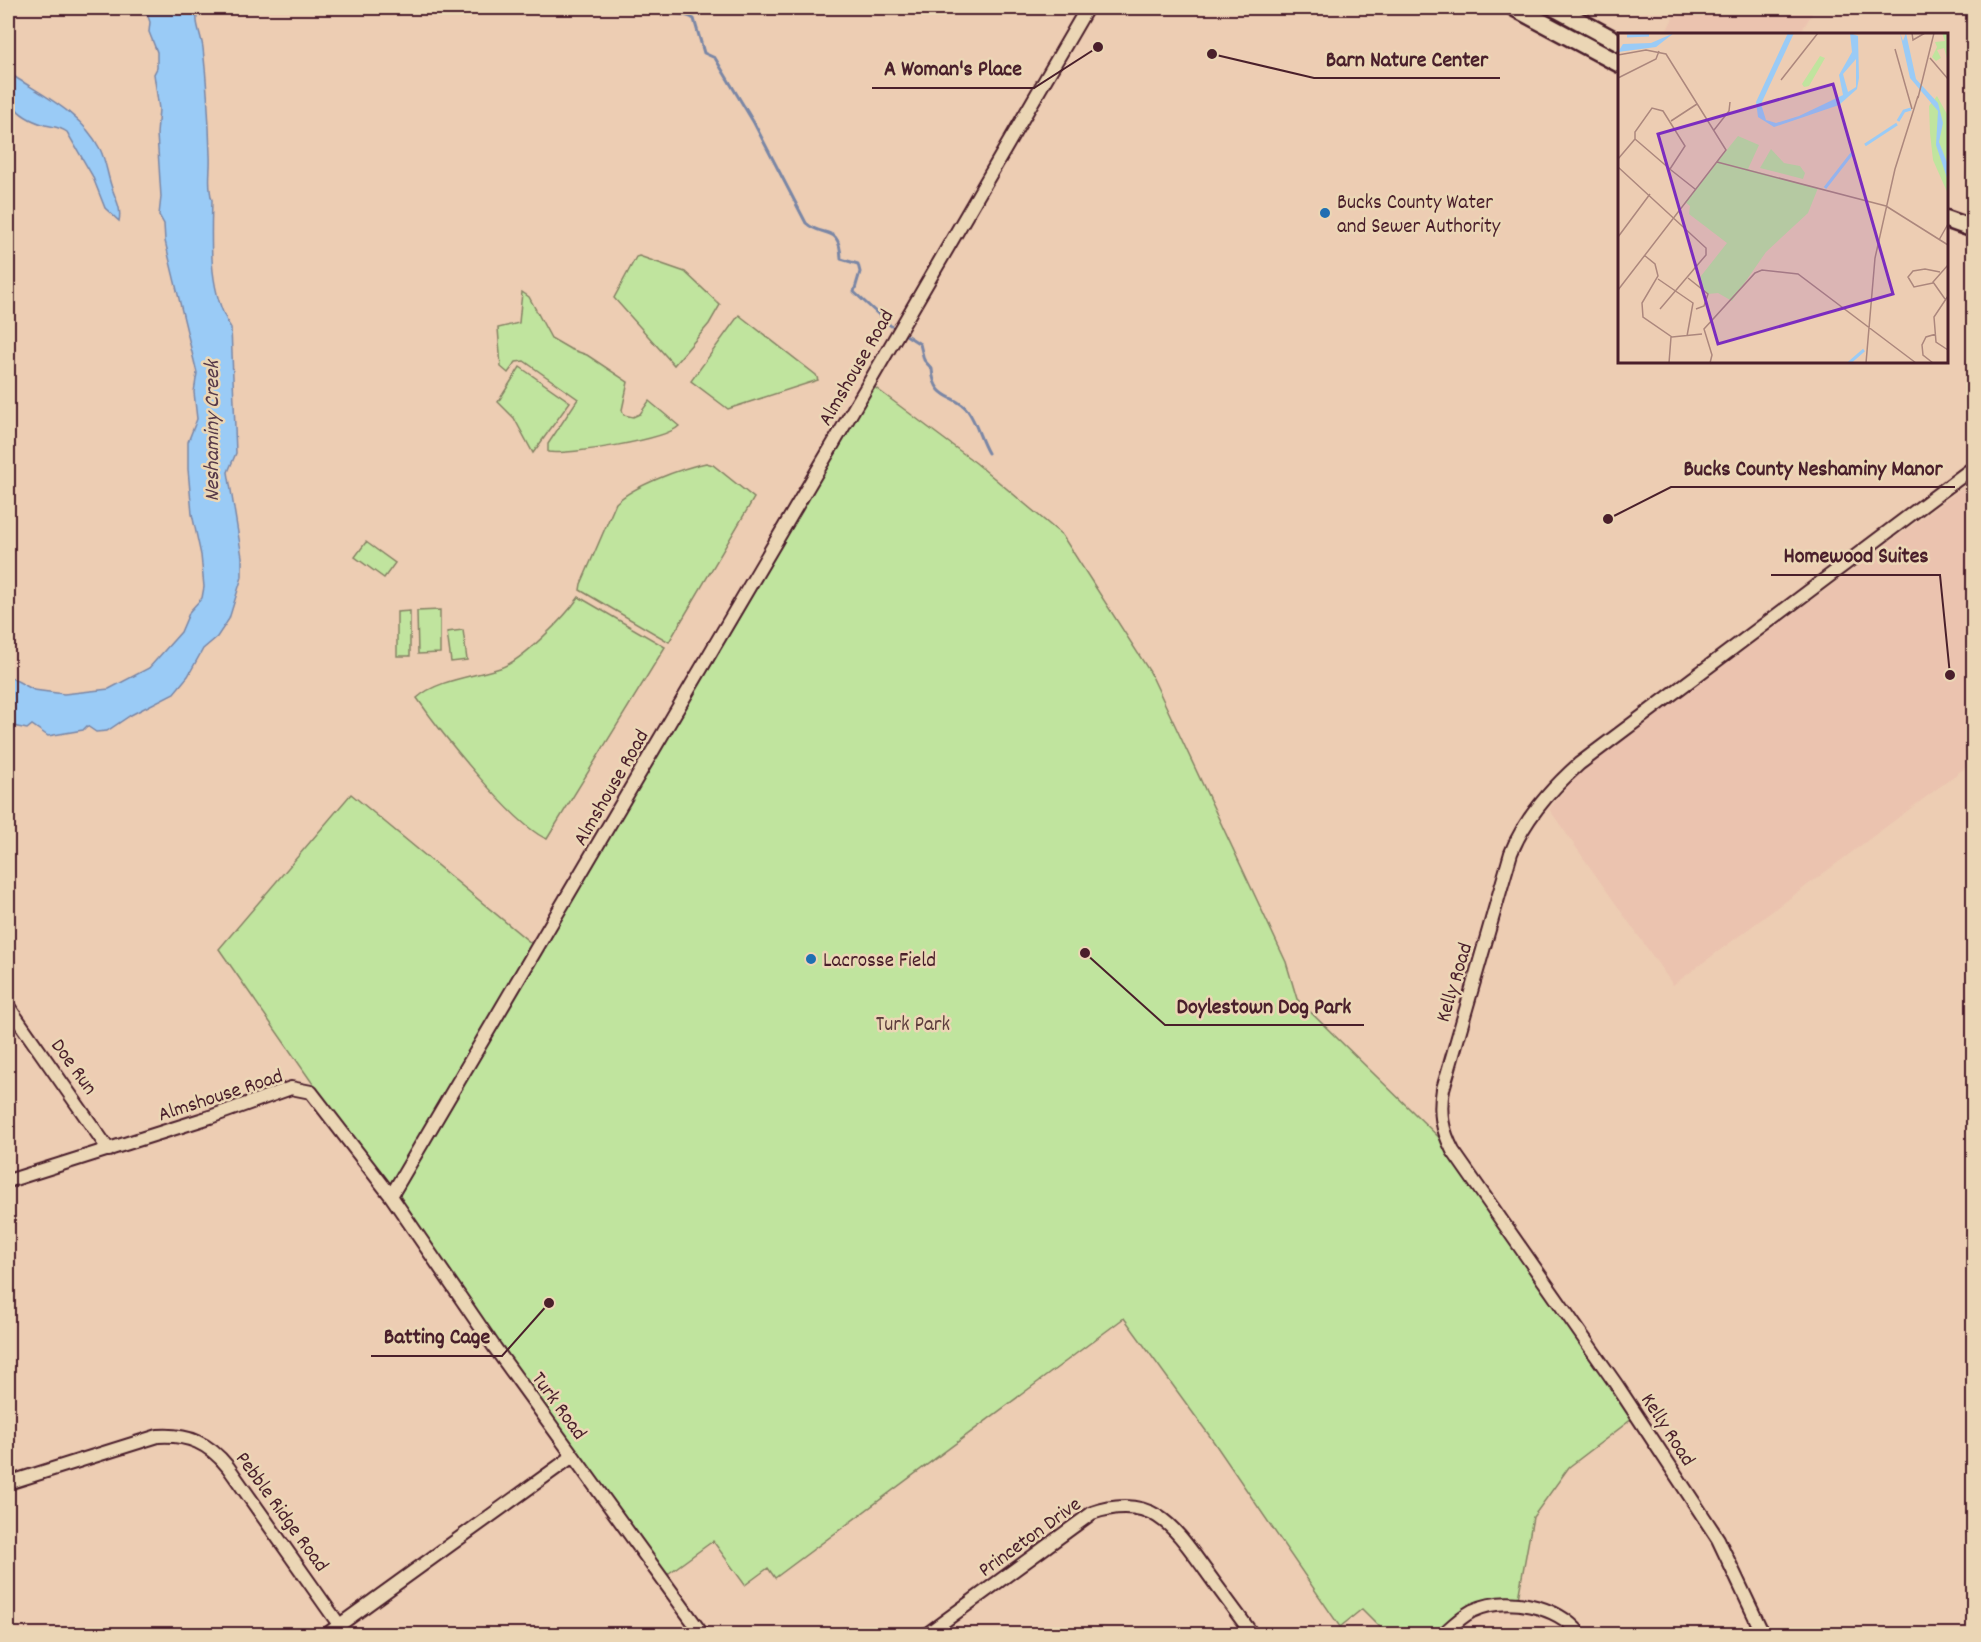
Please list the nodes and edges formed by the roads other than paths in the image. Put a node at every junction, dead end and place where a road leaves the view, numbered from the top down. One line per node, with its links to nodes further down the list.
1 (1087, 8): 12 (street, Almshouse Road)
2 (1515, 8): 5 (highway)
3 (1555, 8): 4 (highway)
4 (1618, 42)
5 (1618, 63)
6 (1948, 219): 7 (highway)
7 (1974, 229)
8 (1974, 467): 22 (street, Kelly Road)
9 (8, 1006): 10 (street, Doe Run)
10 (110, 1150): 11 (street, Almshouse Road); 12 (street, Almshouse Road)
11 (8, 1181)
12 (391, 1196): 13 (street, Turk Road)
13 (573, 1456): 15 (street); 17 (street, Turk Road)
14 (8, 1483): 15 (street, Pebble Ridge Road)
15 (340, 1626): 16 (street)
16 (327, 1635)
17 (702, 1635)
18 (927, 1635): 19 (street, Princeton Drive)
19 (1252, 1635)
20 (1443, 1635): 21 (street)
21 (1580, 1635)
22 (1763, 1635)

